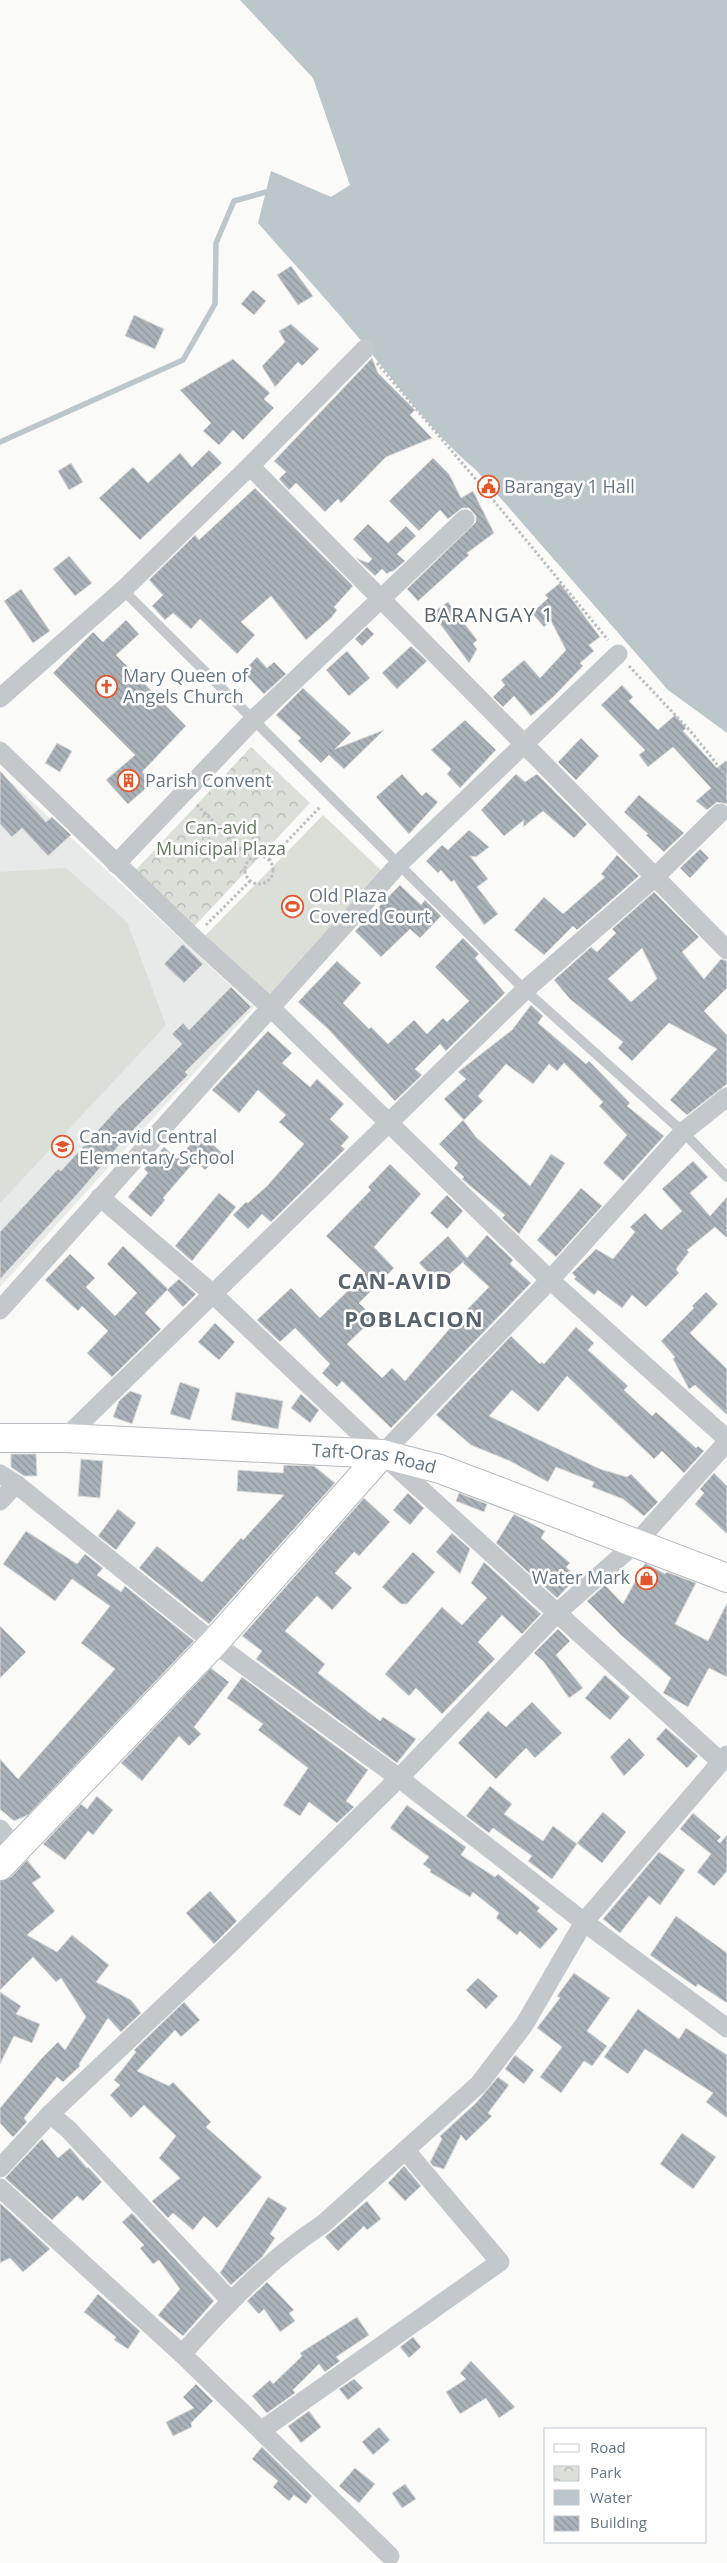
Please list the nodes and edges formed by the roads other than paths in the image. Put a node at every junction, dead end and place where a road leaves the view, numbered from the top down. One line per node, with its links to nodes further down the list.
1 (365, 349): 2 (street)
2 (250, 466): 4 (street); 5 (street)
3 (465, 519): 5 (street)
4 (122, 590): 7 (street); 8 (lane)
5 (381, 598): 8 (street); 9 (street)
6 (618, 654): 9 (street)
7 (0, 698)
8 (254, 719): 12 (street); 13 (lane)
9 (524, 745): 13 (street); 14 (street)
10 (0, 751): 12 (street)
11 (720, 814): 14 (street)
12 (116, 864): 17 (street)
13 (399, 864): 16 (lane); 17 (street)
14 (654, 878): 15 (street); 16 (street)
15 (727, 950)
16 (524, 990): 19 (street); 20 (lane)
17 (271, 1008): 19 (street); 22 (street)
18 (727, 1097): 20 (street)
19 (387, 1124): 23 (street); 24 (street)
20 (683, 1132): 21 (lane); 23 (street)
21 (727, 1177)
22 (100, 1197): 24 (street); 25 (street)
23 (550, 1280): 28 (street); 29 (street)
24 (212, 1294): 27 (street); 29 (street)
25 (0, 1310)
26 (0, 1438): 27 (main road, Taft-Oras Road)
27 (65, 1438): 29 (main road, Taft-Oras Road)
28 (727, 1441): 33 (street)
29 (382, 1454): 33 (main road, Taft-Oras Road); 35 (street); 36 (main road)
30 (0, 1474): 31 (street)
31 (16, 1484): 32 (street); 36 (street)
32 (0, 1501)
33 (636, 1542): 34 (main road, Taft-Oras Road); 35 (street)
34 (727, 1578)
35 (558, 1612): 37 (street); 38 (street)
36 (214, 1643): 38 (street); 39 (main road)
37 (724, 1758): 40 (street)
38 (399, 1778): 40 (street); 42 (street)
39 (5, 1848)
40 (584, 1922): 41 (street); 43 (street)
41 (727, 2028)
42 (50, 2114): 44 (street); 46 (street)
43 (406, 2152): 46 (street); 48 (street)
44 (0, 2168)
45 (0, 2188): 47 (street)
46 (230, 2300): 47 (street)
47 (182, 2354): 48 (street)
48 (262, 2430): 49 (street)
49 (390, 2556)

